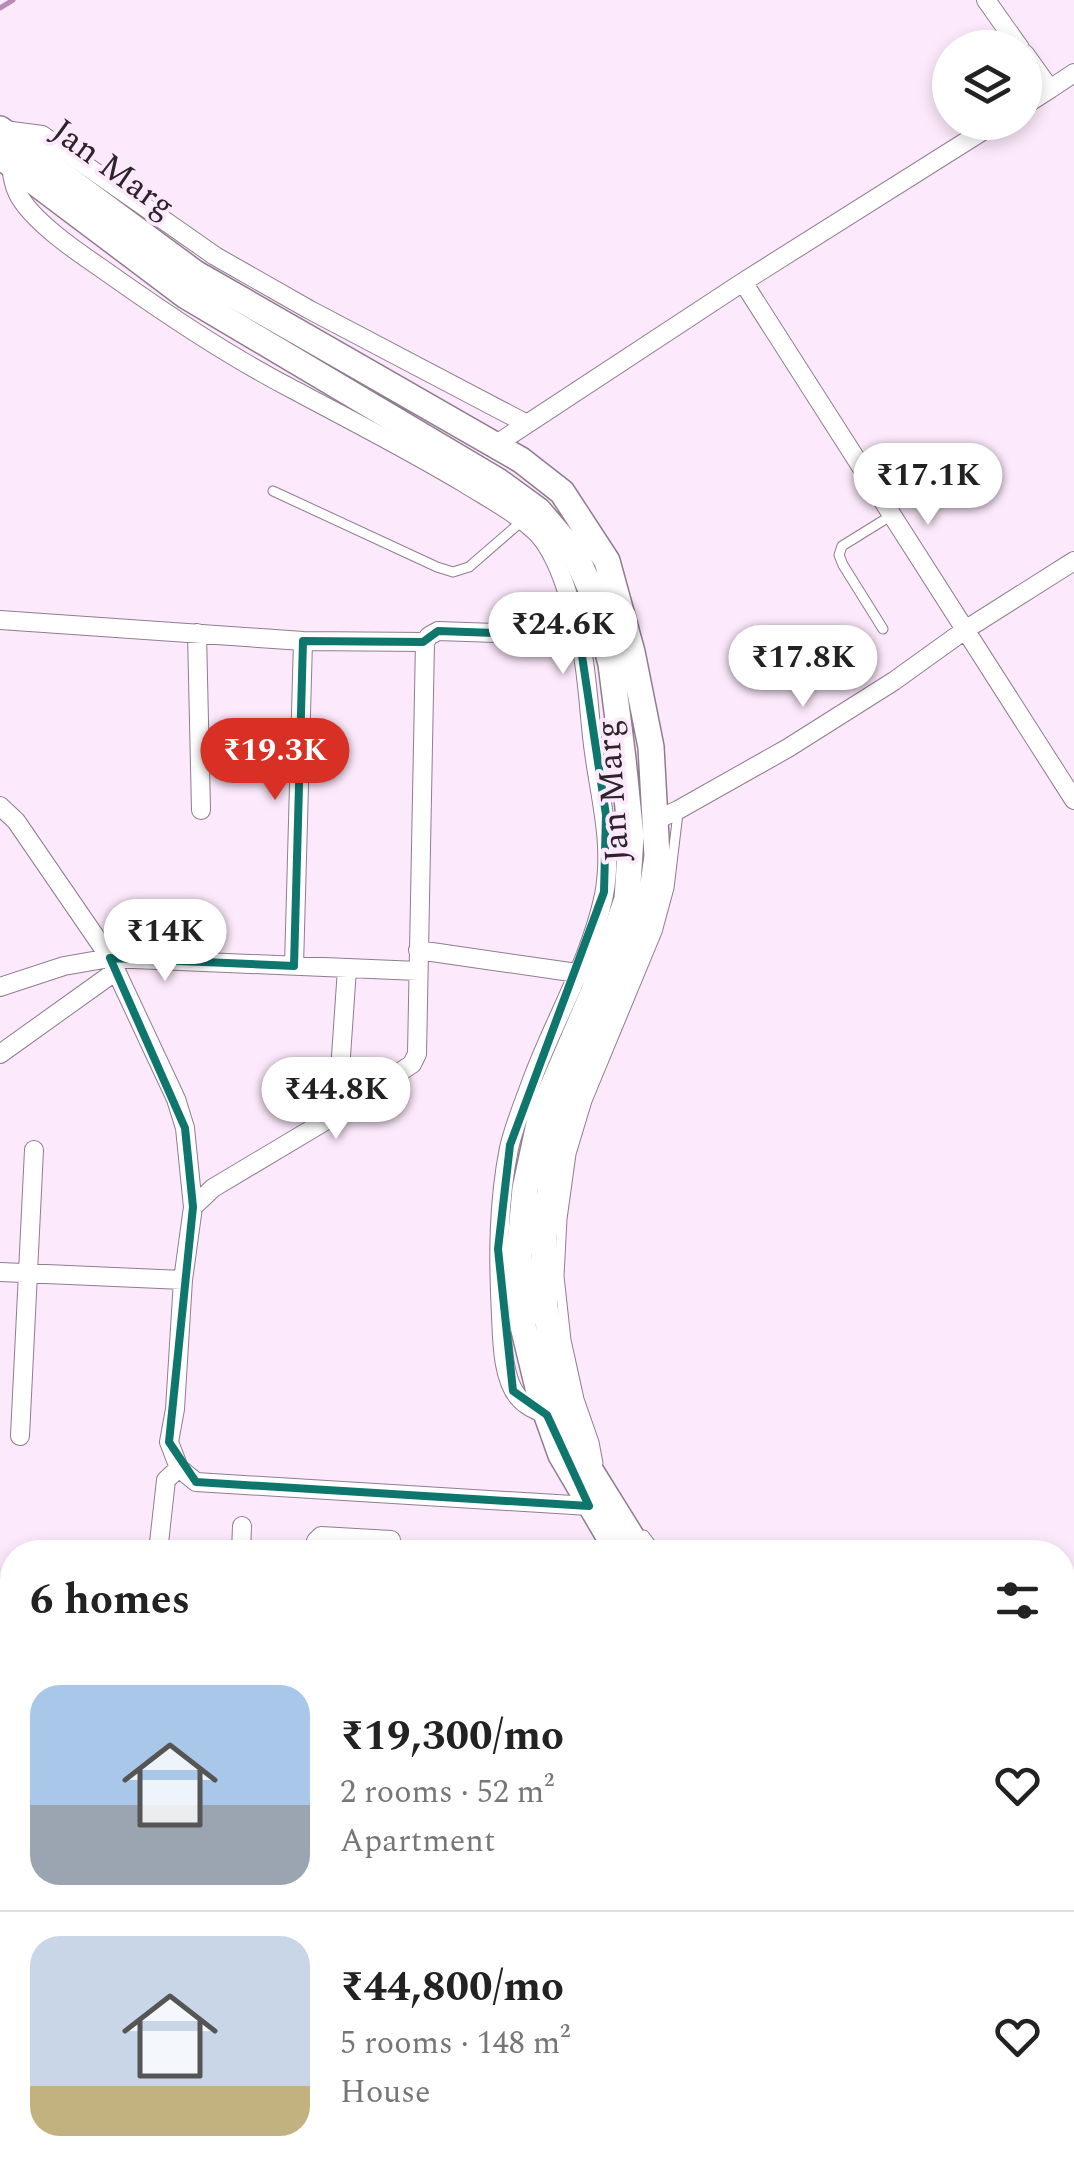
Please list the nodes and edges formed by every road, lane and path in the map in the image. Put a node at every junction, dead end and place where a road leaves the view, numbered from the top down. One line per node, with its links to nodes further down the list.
1 (986, 0): 2 (street)
2 (1007, 30)
3 (1074, 73): 5 (street)
4 (1042, 78): 5 (street)
5 (1050, 89): 6 (street)
6 (1042, 94)
7 (968, 140): 9 (street)
8 (3, 144): 10 (street); 11 (main road, Jan Marg); 14 (street); 32 (main road, Jan Marg)
9 (743, 282): 10 (street); 13 (street)
10 (528, 424): 11 (street)
11 (495, 445): 26 (main road, Jan Marg)
12 (273, 491): 14 (lane)
13 (892, 515): 17 (lane); 18 (street)
14 (522, 521): 20 (street)
15 (1074, 560): 18 (street)
16 (0, 620): 19 (street)
17 (883, 629)
18 (965, 630): 23 (street); 26 (street)
19 (198, 633): 21 (street); 25 (street)
20 (579, 636): 22 (street); 32 (street)
21 (302, 641): 22 (street); 29 (street)
22 (425, 642): 27 (street)
23 (1074, 800)
24 (0, 806): 28 (street)
25 (202, 810)
26 (667, 815): 43 (main road, Jan Marg)
27 (418, 950): 31 (street); 32 (street)
28 (113, 965): 29 (street); 33 (street); 34 (street); 37 (street)
29 (294, 966): 30 (street)
30 (347, 969): 31 (street); 35 (street)
31 (418, 971): 35 (street)
32 (590, 975): 43 (main road, Jan Marg)
33 (0, 987)
34 (0, 1054)
35 (337, 1114): 37 (street)
36 (34, 1150): 39 (street)
37 (192, 1207): 40 (street)
38 (0, 1272): 39 (street)
39 (28, 1274): 40 (street); 41 (street)
40 (183, 1280): 42 (street)
41 (20, 1436)
42 (179, 1468): 43 (street); 45 (street)
43 (605, 1501): 49 (main road, Jan Marg); 50 (main road, Jan Marg); 51 (lane)
44 (242, 1526): 46 (street)
45 (159, 1540)
46 (241, 1540)
47 (318, 1540): 48 (street)
48 (391, 1540)
49 (615, 1540)
50 (633, 1540)
51 (645, 1540)

